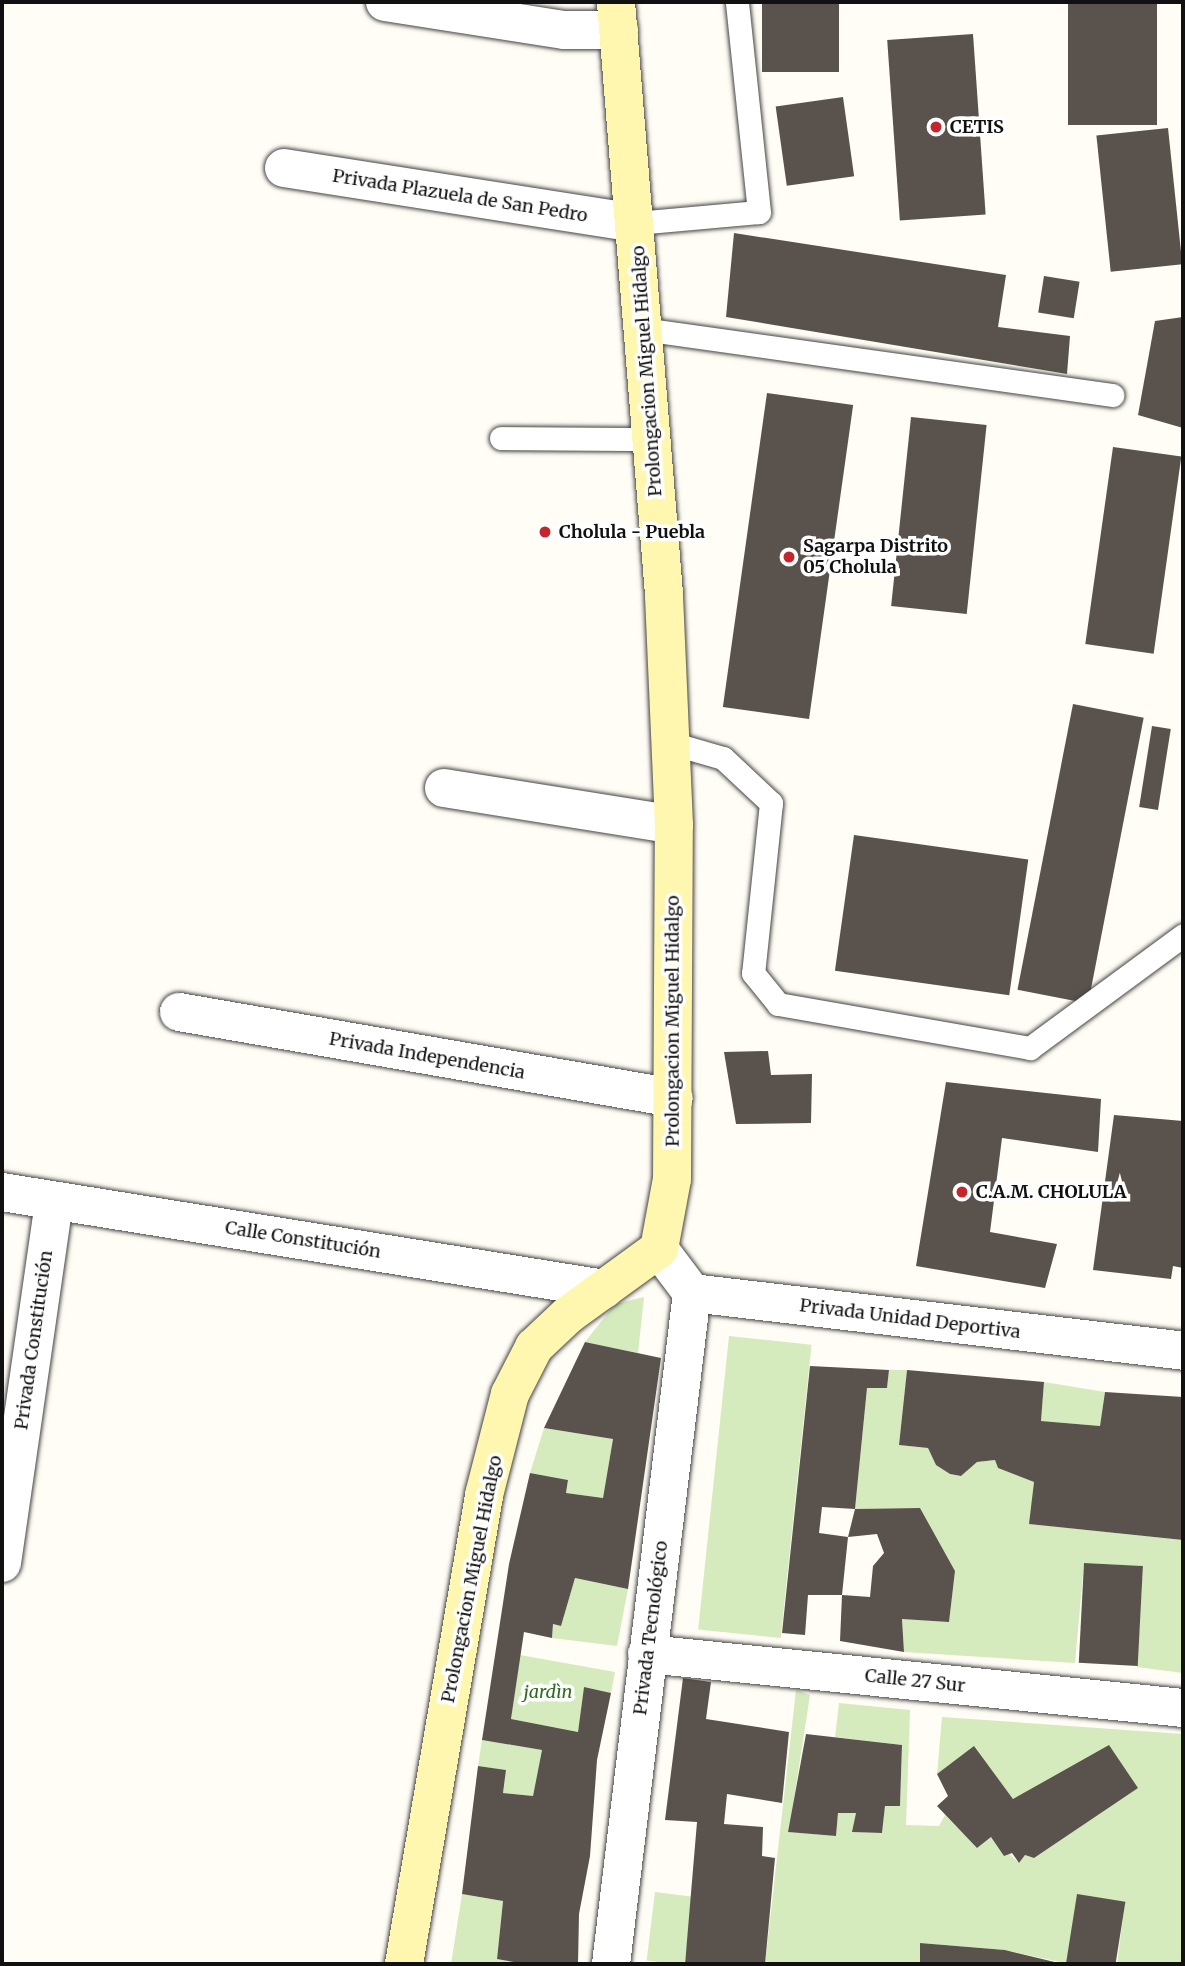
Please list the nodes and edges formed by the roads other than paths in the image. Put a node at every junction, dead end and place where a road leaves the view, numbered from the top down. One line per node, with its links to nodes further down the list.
1 (385, 2): 3 (street)
2 (737, 2): 5 (lane)
3 (617, 16): 5 (street, Prolongacion Miguel Hidalgo)
4 (284, 169): 5 (street, Privada Plazuela de San Pedro)
5 (636, 223): 6 (street, Prolongacion Miguel Hidalgo)
6 (642, 329): 7 (lane); 9 (street, Prolongacion Miguel Hidalgo)
7 (1112, 395)
8 (501, 438): 9 (lane)
9 (652, 439): 10 (street, Prolongacion Miguel Hidalgo)
10 (671, 743): 12 (street, Prolongacion Miguel Hidalgo); 13 (lane)
11 (444, 788): 12 (street)
12 (674, 825): 15 (street, Prolongacion Miguel Hidalgo)
13 (1183, 935)
14 (179, 1012): 15 (street, Privada Independencia)
15 (674, 1098): 18 (street, Prolongacion Miguel Hidalgo)
16 (2, 1192): 17 (street, Calle Constitución)
17 (54, 1200): 19 (street, Calle Constitución); 22 (street, Privada Constitución)
18 (659, 1249): 19 (street, Prolongacion Miguel Hidalgo); 20 (street)
19 (604, 1289): 25 (street, Prolongacion Miguel Hidalgo)
20 (692, 1293): 21 (street, Privada Unidad Deportiva); 23 (street, Privada Tecnológico)
21 (1183, 1351)
22 (2, 1563)
23 (647, 1654): 24 (street, Calle 27 Sur); 26 (street, Privada Tecnológico)
24 (1183, 1708)
25 (404, 1964)
26 (611, 1964)

